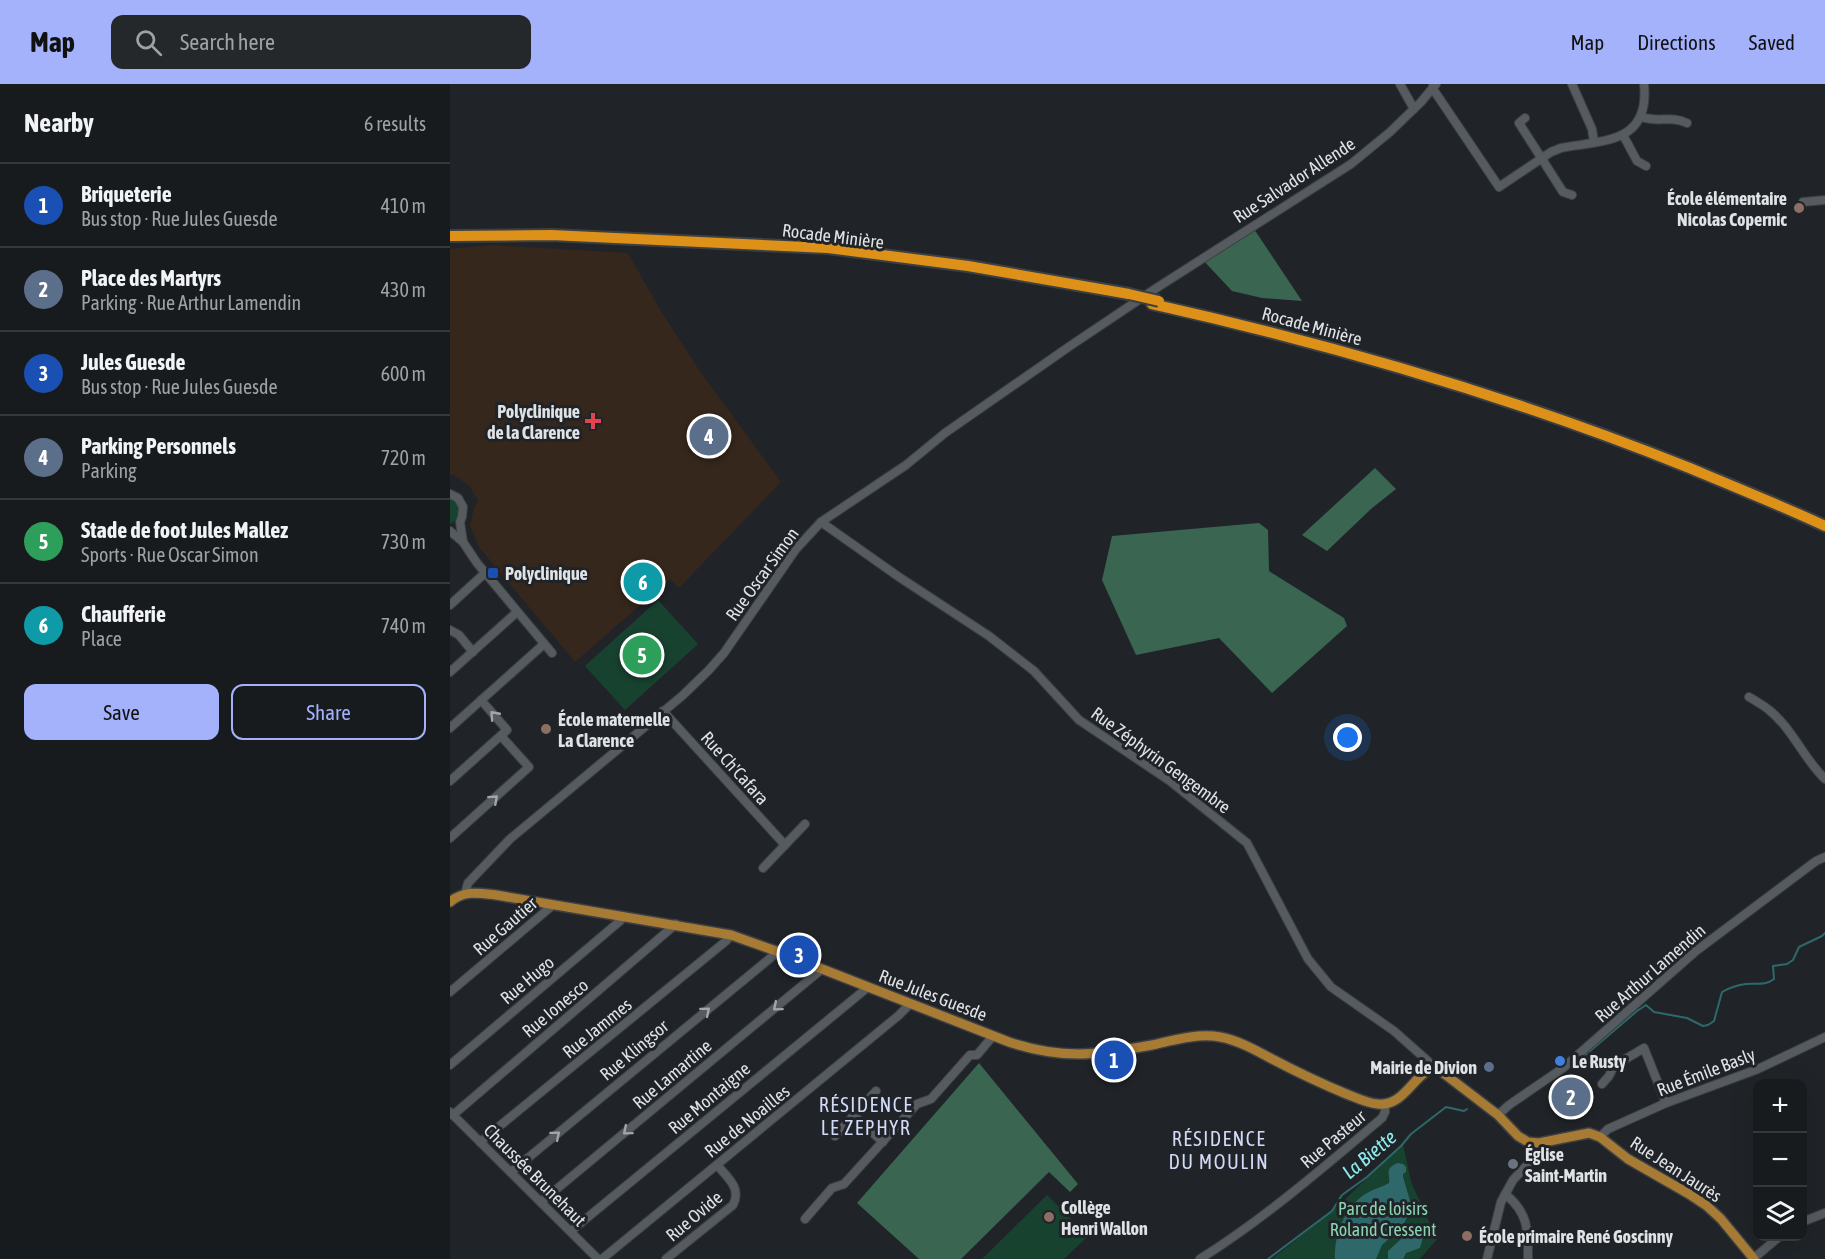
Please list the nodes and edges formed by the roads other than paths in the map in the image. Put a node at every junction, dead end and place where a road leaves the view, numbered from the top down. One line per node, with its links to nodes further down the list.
1 (1400, 84): 5 (street)
2 (1572, 84): 10 (street)
3 (1644, 84): 6 (street)
4 (1434, 86): 5 (street, Rue Salvador Allende); 11 (street)
5 (1413, 109): 18 (street, Rue Salvador Allende)
6 (1642, 117): 8 (street); 9 (street)
7 (1525, 118): 11 (street)
8 (1687, 123)
9 (1623, 135): 10 (street); 12 (street)
10 (1594, 142): 11 (street)
11 (1541, 159): 13 (street)
12 (1646, 166)
13 (1572, 195)
14 (1825, 200): 15 (street)
15 (1803, 202)
16 (450, 236): 17 (highway, Rocade Minière)
17 (1156, 302): 20 (highway, Rocade Minière); 23 (highway, Rocade Minière)
18 (1120, 312): 22 (street, Rue Oscar Simon)
19 (450, 494): 21 (street)
20 (1825, 520)
21 (460, 522): 24 (street); 25 (street)
22 (821, 522): 36 (street, Rue Oscar Simon); 60 (street, Rue Zéphyrin Gengembre)
23 (1825, 526)
24 (450, 530): 25 (street)
25 (463, 542): 26 (street)
26 (485, 573): 27 (street); 28 (street)
27 (450, 604)
28 (518, 612): 30 (street); 31 (street)
29 (450, 630): 31 (street)
30 (544, 644): 32 (street); 35 (street)
31 (473, 652): 33 (street)
32 (552, 653)
33 (450, 672)
34 (1749, 697): 39 (street)
35 (481, 700): 37 (street); 38 (street, one-way to 35)
36 (663, 711): 43 (street, Rue Ch'Cafara); 46 (street, Rue Oscar Simon)
37 (450, 728)
38 (504, 733): 40 (street); 42 (street, one-way to 38)
39 (1825, 779)
40 (450, 782)
41 (805, 824): 43 (street)
42 (450, 838)
43 (785, 845): 45 (street)
44 (1825, 857): 66 (street, Rue Arthur Lamendin)
45 (763, 868)
46 (465, 894): 47 (main road); 48 (main road, Rue Jules Guesde)
47 (450, 902)
48 (553, 905): 49 (main road, Rue Jules Guesde); 55 (street, Rue Gautier)
49 (623, 915): 50 (main road, Rue Jules Guesde); 59 (street, Rue Hugo)
50 (676, 924): 51 (main road, Rue Jules Guesde); 65 (street, Rue Ionesco)
51 (731, 935): 52 (main road, Rue Jules Guesde); 70 (street, Rue Jammes)
52 (776, 951): 53 (main road, Rue Jules Guesde); 74 (street, Rue Klingsor, one-way to 52)
53 (822, 969): 54 (main road, Rue Jules Guesde); 76 (street, Rue Lamartine, one-way to 76)
54 (867, 987): 56 (main road, Rue Jules Guesde); 80 (street, Rue Montaigne)
55 (450, 992)
56 (910, 1004): 57 (main road, Rue Jules Guesde); 73 (street, Rue de Noailles)
57 (993, 1036): 64 (main road, Rue Jules Guesde); 71 (street)
58 (1825, 1037): 63 (street, Rue Émile Basly)
59 (450, 1065)
60 (1433, 1069): 64 (main road, Rue Pasteur); 66 (main road)
61 (1602, 1083): 63 (street)
62 (876, 1091): 67 (street)
63 (1666, 1103): 69 (street, Rue Émile Basly)
64 (1385, 1104): 85 (street, Rue Pasteur)
65 (451, 1113): 70 (street, Chaussée Brunehaut)
66 (1498, 1115): 72 (main road)
67 (854, 1116): 68 (street); 71 (street)
68 (835, 1136)
69 (1600, 1137): 72 (main road); 82 (main road, Rue Jean Jaurès)
70 (480, 1142): 74 (street, Chaussée Brunehaut)
71 (883, 1142): 78 (street)
72 (1532, 1143): 75 (street)
73 (717, 1165): 83 (street, Rue de Noailles); 84 (street, Rue Ovide)
74 (511, 1172): 76 (street, Chaussée Brunehaut)
75 (1505, 1194): 86 (street); 87 (street)
76 (541, 1202): 80 (street, Chaussée Brunehaut)
77 (1825, 1213): 79 (street)
78 (805, 1219)
79 (1807, 1220)
80 (571, 1231): 83 (street, Chaussée Brunehaut)
81 (1774, 1241): 82 (street)
82 (1754, 1258)
83 (600, 1259)
84 (666, 1259)
85 (1200, 1259)
86 (1487, 1259)
87 (1528, 1259)

